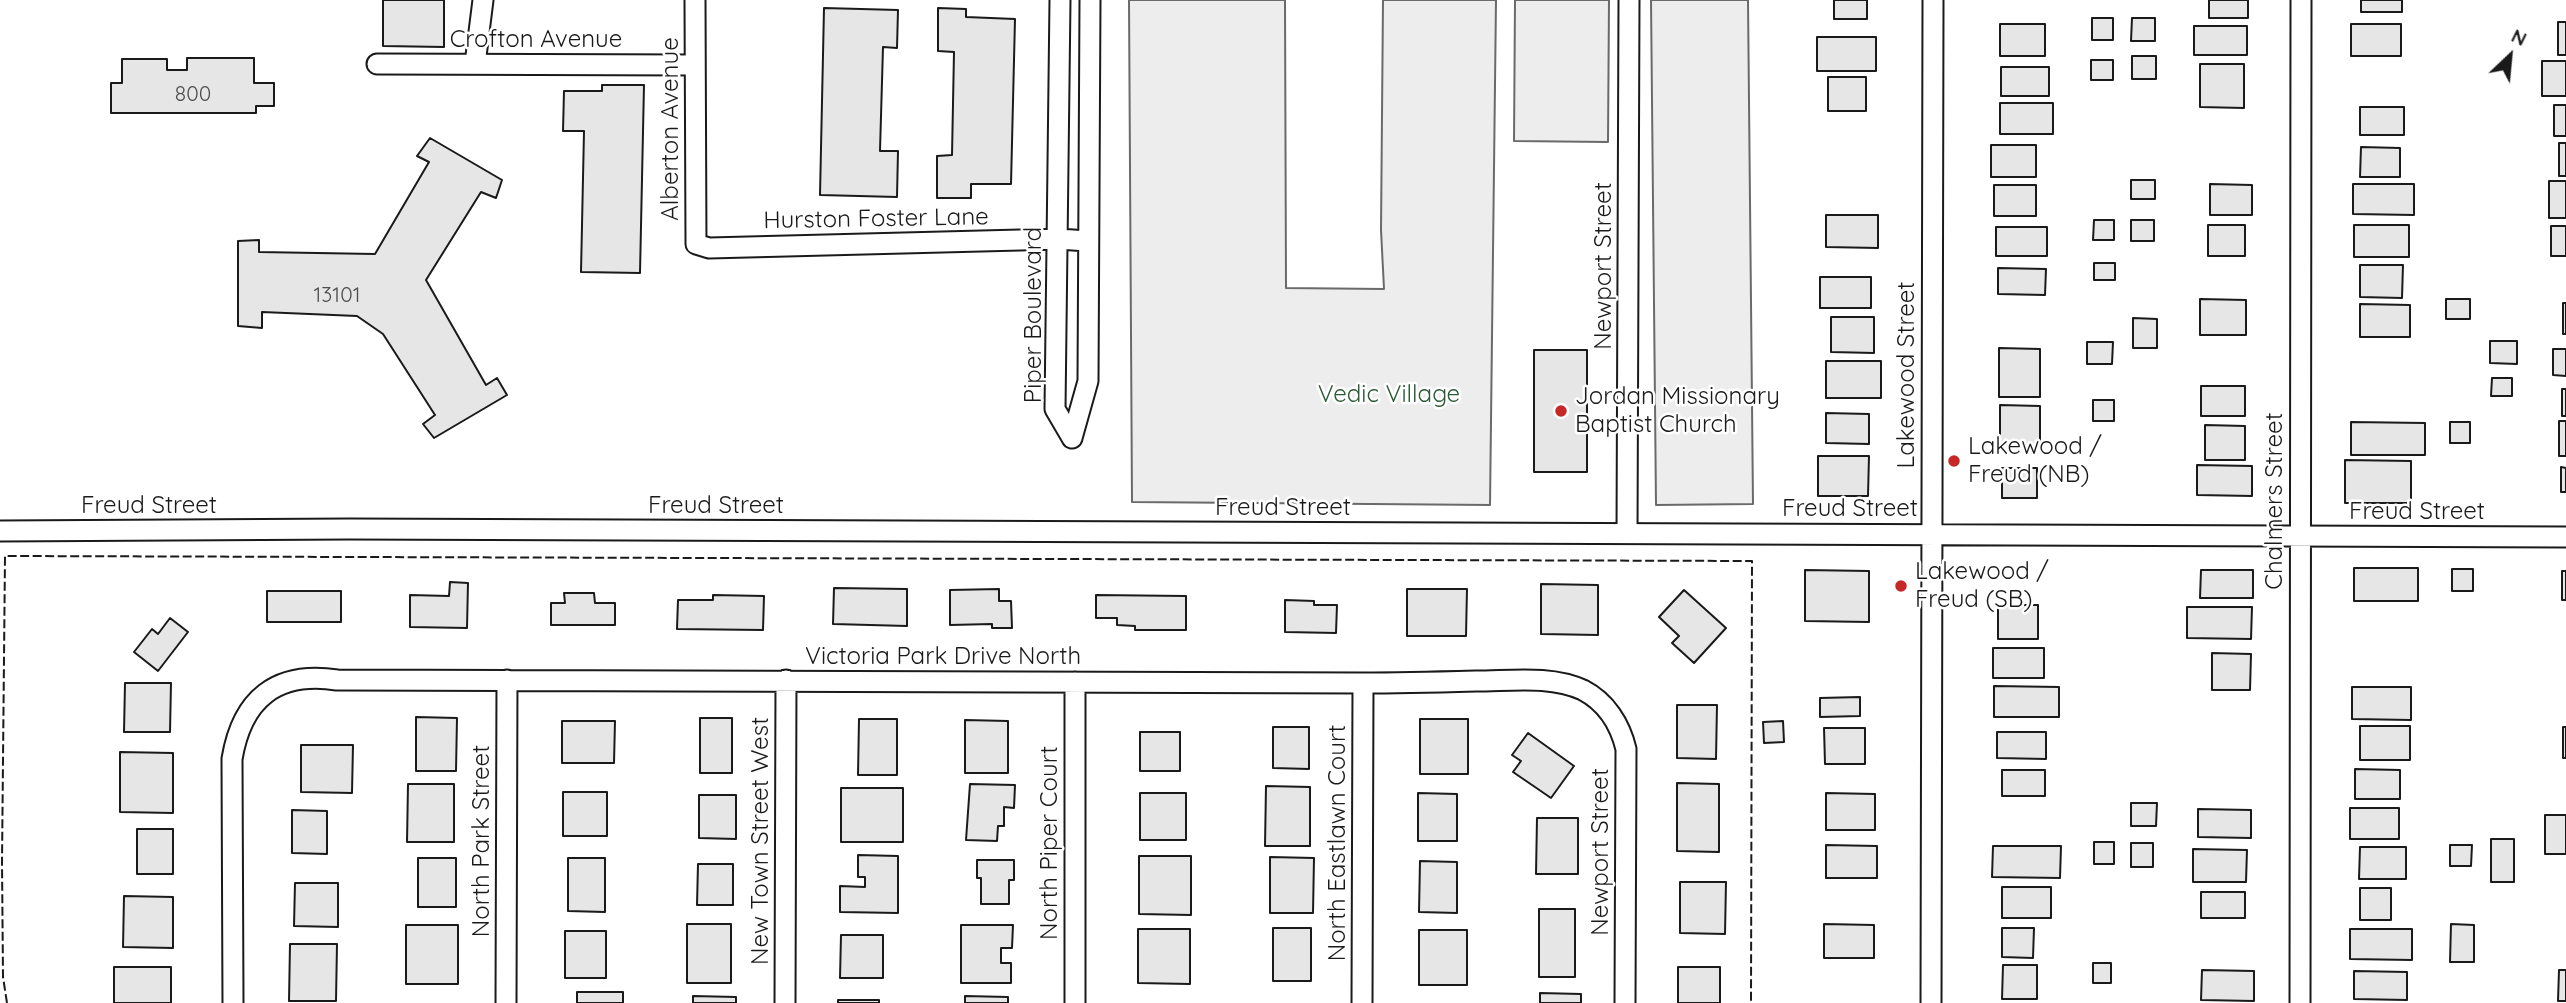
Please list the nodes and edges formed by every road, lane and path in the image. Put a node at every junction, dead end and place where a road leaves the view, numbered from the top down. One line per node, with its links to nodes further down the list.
1 (483, 0): 9 (street)
2 (695, 0): 10 (street, Alberton Avenue)
3 (1060, 0): 11 (street, Piper Boulevard)
4 (1090, 0): 12 (street, Piper Boulevard)
5 (1629, 0): 15 (street, Newport Street)
6 (1933, 0): 16 (street, Lakewood Street)
7 (2301, 0): 17 (street, Chalmers Street)
8 (377, 64): 9 (street, Crofton Avenue)
9 (475, 64): 10 (street, Crofton Avenue)
10 (695, 65): 13 (street, Alberton Avenue)
11 (1059, 239): 12 (street, Hurston Foster Lane); 12 (street, Piper Boulevard); 13 (street, Hurston Foster Lane)
12 (1087, 241)
13 (709, 248)
14 (0, 531): 15 (street, Freud Street)
15 (1627, 533): 16 (street, Freud Street)
16 (1931, 534): 17 (street, Freud Street); 30 (street, Lakewood Street)
17 (2300, 536): 18 (street, Freud Street); 31 (street, Chalmers Street)
18 (2566, 537)
19 (508, 680): 20 (street, Victoria Park Drive North); 24 (street, Victoria Park Drive North); 25 (street, North Park Street)
20 (786, 680): 21 (street, Victoria Park Drive North); 26 (street, New Town Street West)
21 (1075, 682): 22 (street, Victoria Park Drive North); 27 (street, North Piper Court)
22 (1363, 683): 23 (street, Victoria Park Drive North); 28 (street, North Eastlawn Court)
23 (1604, 707): 29 (street, Newport Street)
24 (233, 1003)
25 (506, 1003)
26 (785, 1003)
27 (1075, 1003)
28 (1362, 1003)
29 (1625, 1003)
30 (1931, 1003)
31 (2300, 1003)

